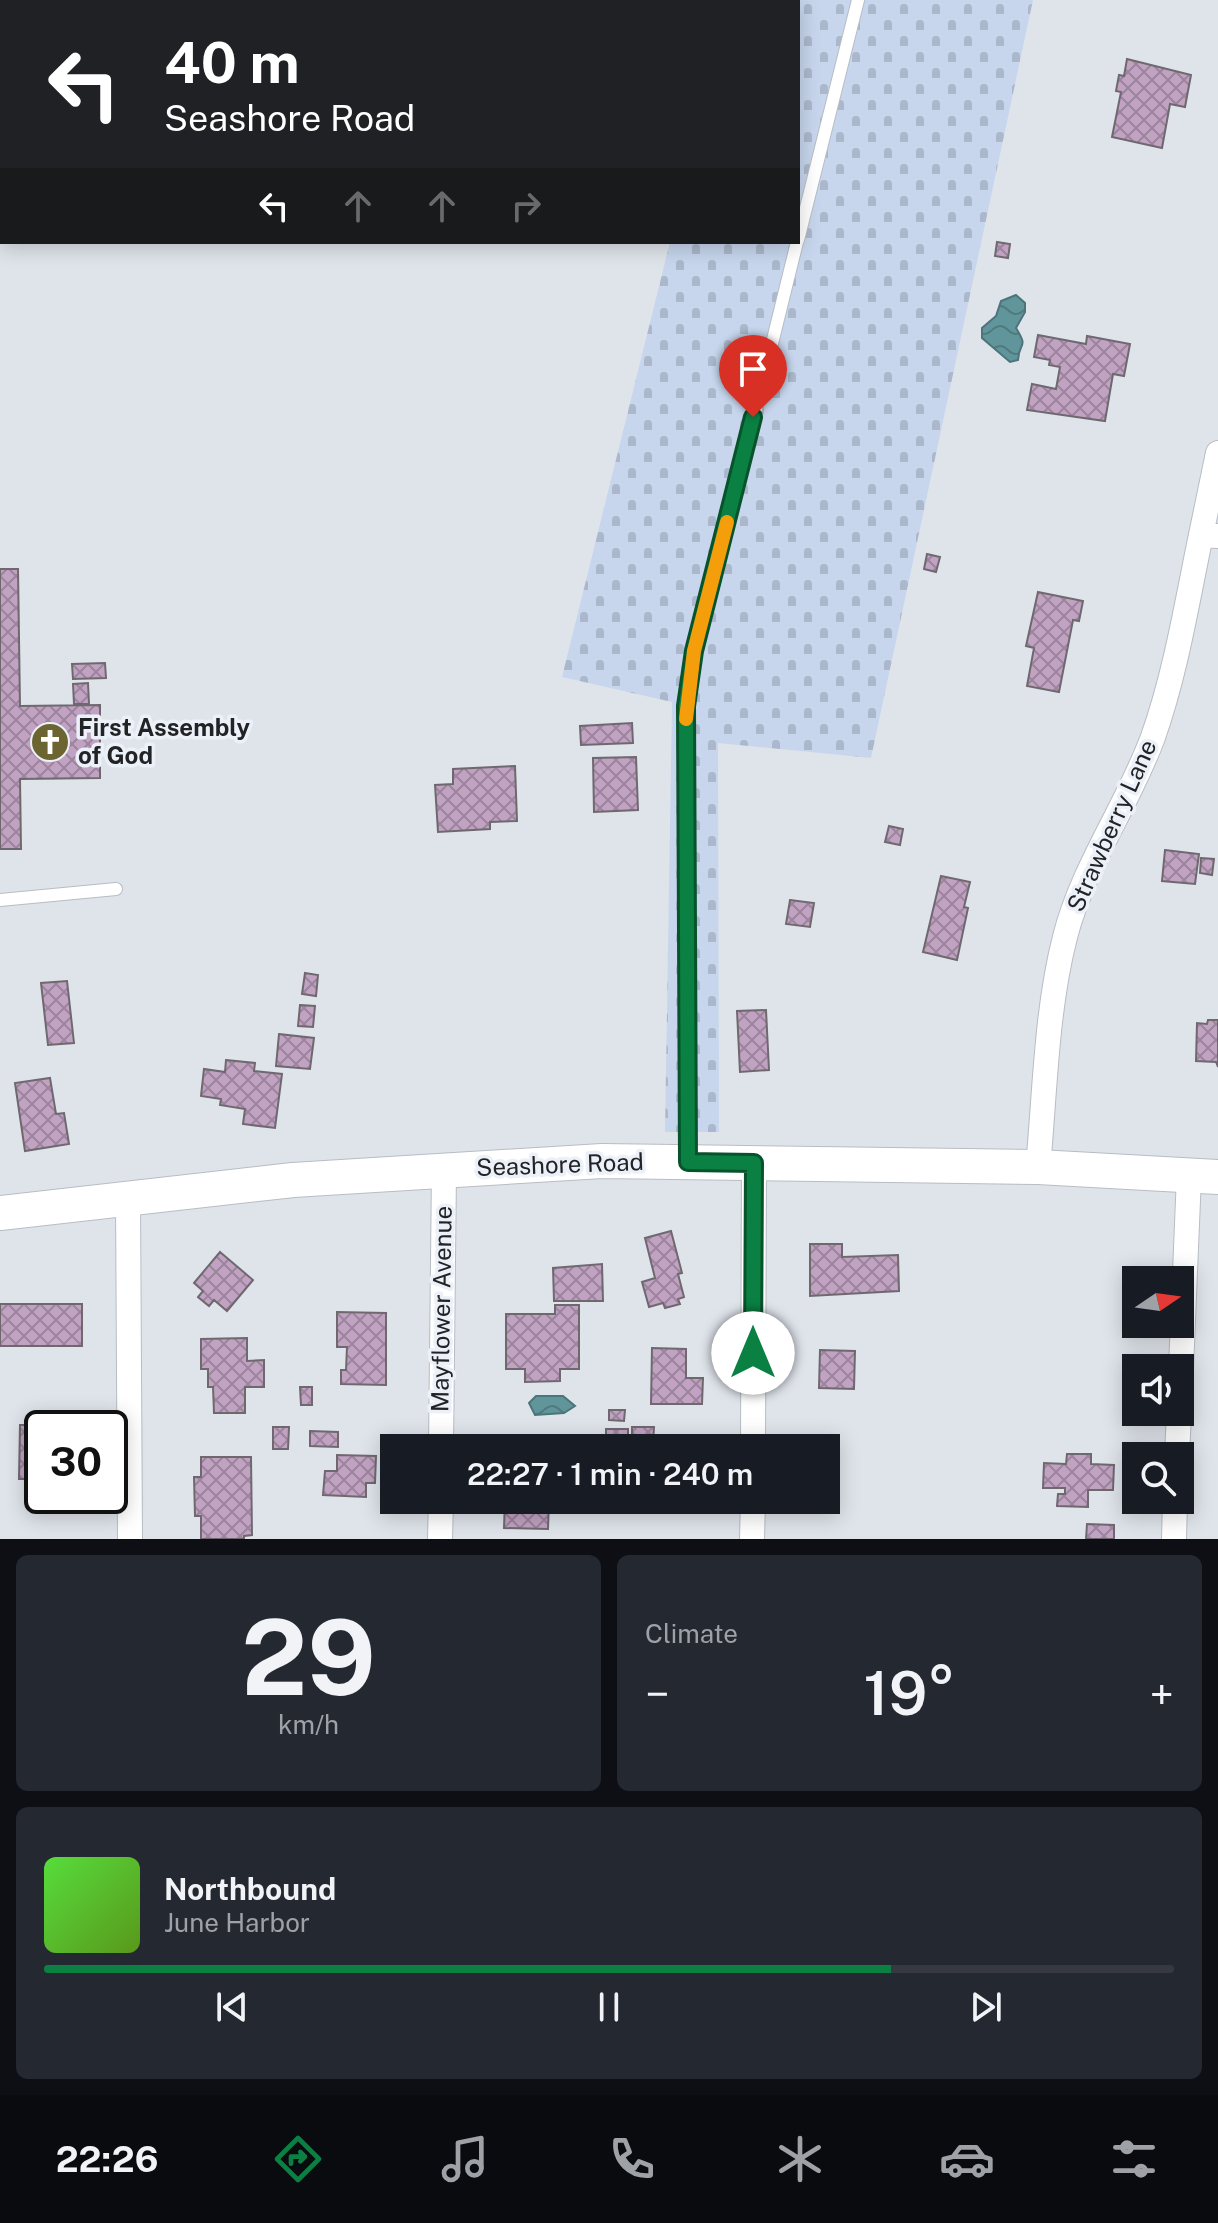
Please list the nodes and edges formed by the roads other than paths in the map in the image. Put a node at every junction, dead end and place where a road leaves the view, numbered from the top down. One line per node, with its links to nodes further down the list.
1 (858, 0): 2 (lane)
2 (800, 233)
3 (797, 244): 8 (lane)
4 (1218, 453): 5 (street, Strawberry Lane)
5 (1209, 535): 10 (street, Strawberry Lane)
6 (116, 889): 7 (lane)
7 (0, 900)
8 (688, 1162): 9 (main road, Seashore Road); 11 (main road, Seashore Road)
9 (754, 1163): 10 (main road, Seashore Road); 17 (street)
10 (1038, 1167): 12 (main road, Seashore Road)
11 (444, 1170): 13 (main road, Seashore Road); 16 (street, Mayflower Avenue)
12 (1204, 1177): 15 (street)
13 (128, 1200): 14 (main road, Seashore Road); 21 (street)
14 (0, 1213)
15 (1184, 1354)
16 (441, 1434)
17 (753, 1434)
18 (441, 1514): 22 (street)
19 (753, 1514): 23 (street)
20 (1175, 1514): 24 (street)
21 (130, 1539)
22 (440, 1539)
23 (752, 1539)
24 (1174, 1539)

